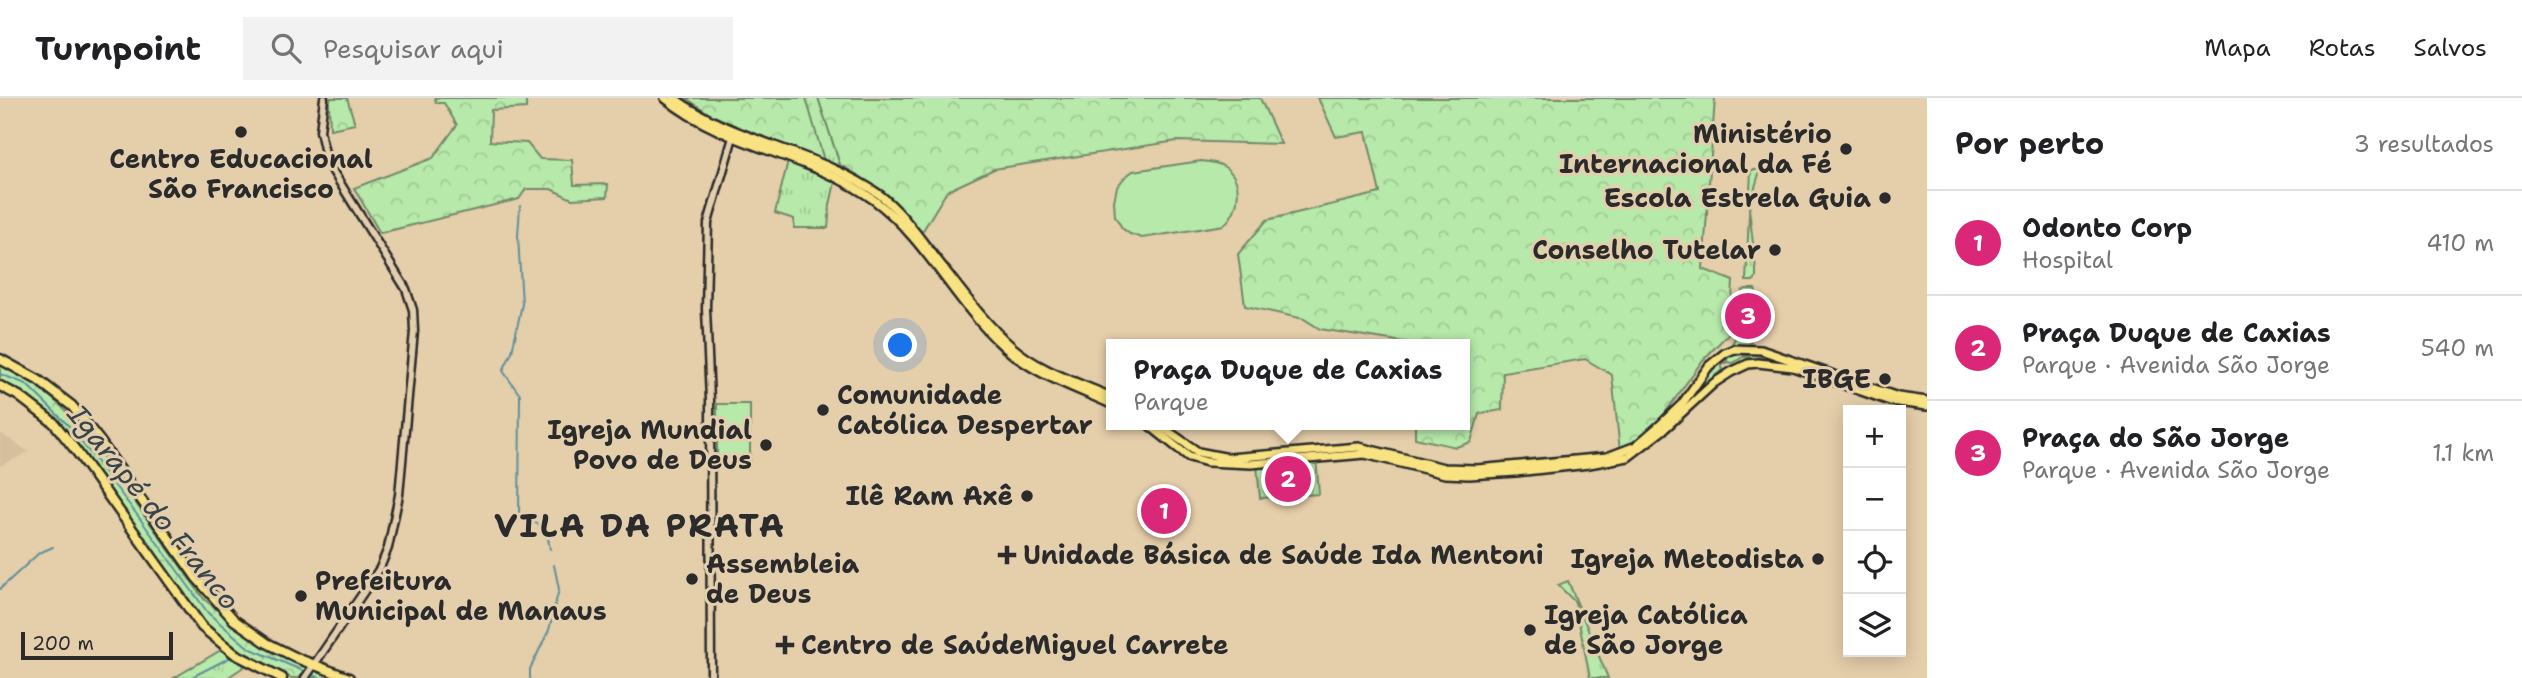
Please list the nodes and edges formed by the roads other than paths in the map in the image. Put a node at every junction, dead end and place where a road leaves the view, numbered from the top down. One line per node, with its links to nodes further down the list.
1 (324, 98): 13 (street)
2 (665, 98): 4 (main road)
3 (674, 98): 7 (main road)
4 (733, 138): 9 (main road); 17 (street)
5 (0, 359): 13 (highway)
6 (0, 386): 14 (highway)
7 (1106, 395)
8 (1927, 401): 12 (main road)
9 (1106, 402)
10 (1927, 407): 11 (main road)
11 (1155, 430)
12 (1166, 430)
13 (313, 666): 15 (street); 16 (highway)
14 (282, 678)
15 (305, 678)
16 (349, 678)
17 (711, 678)

